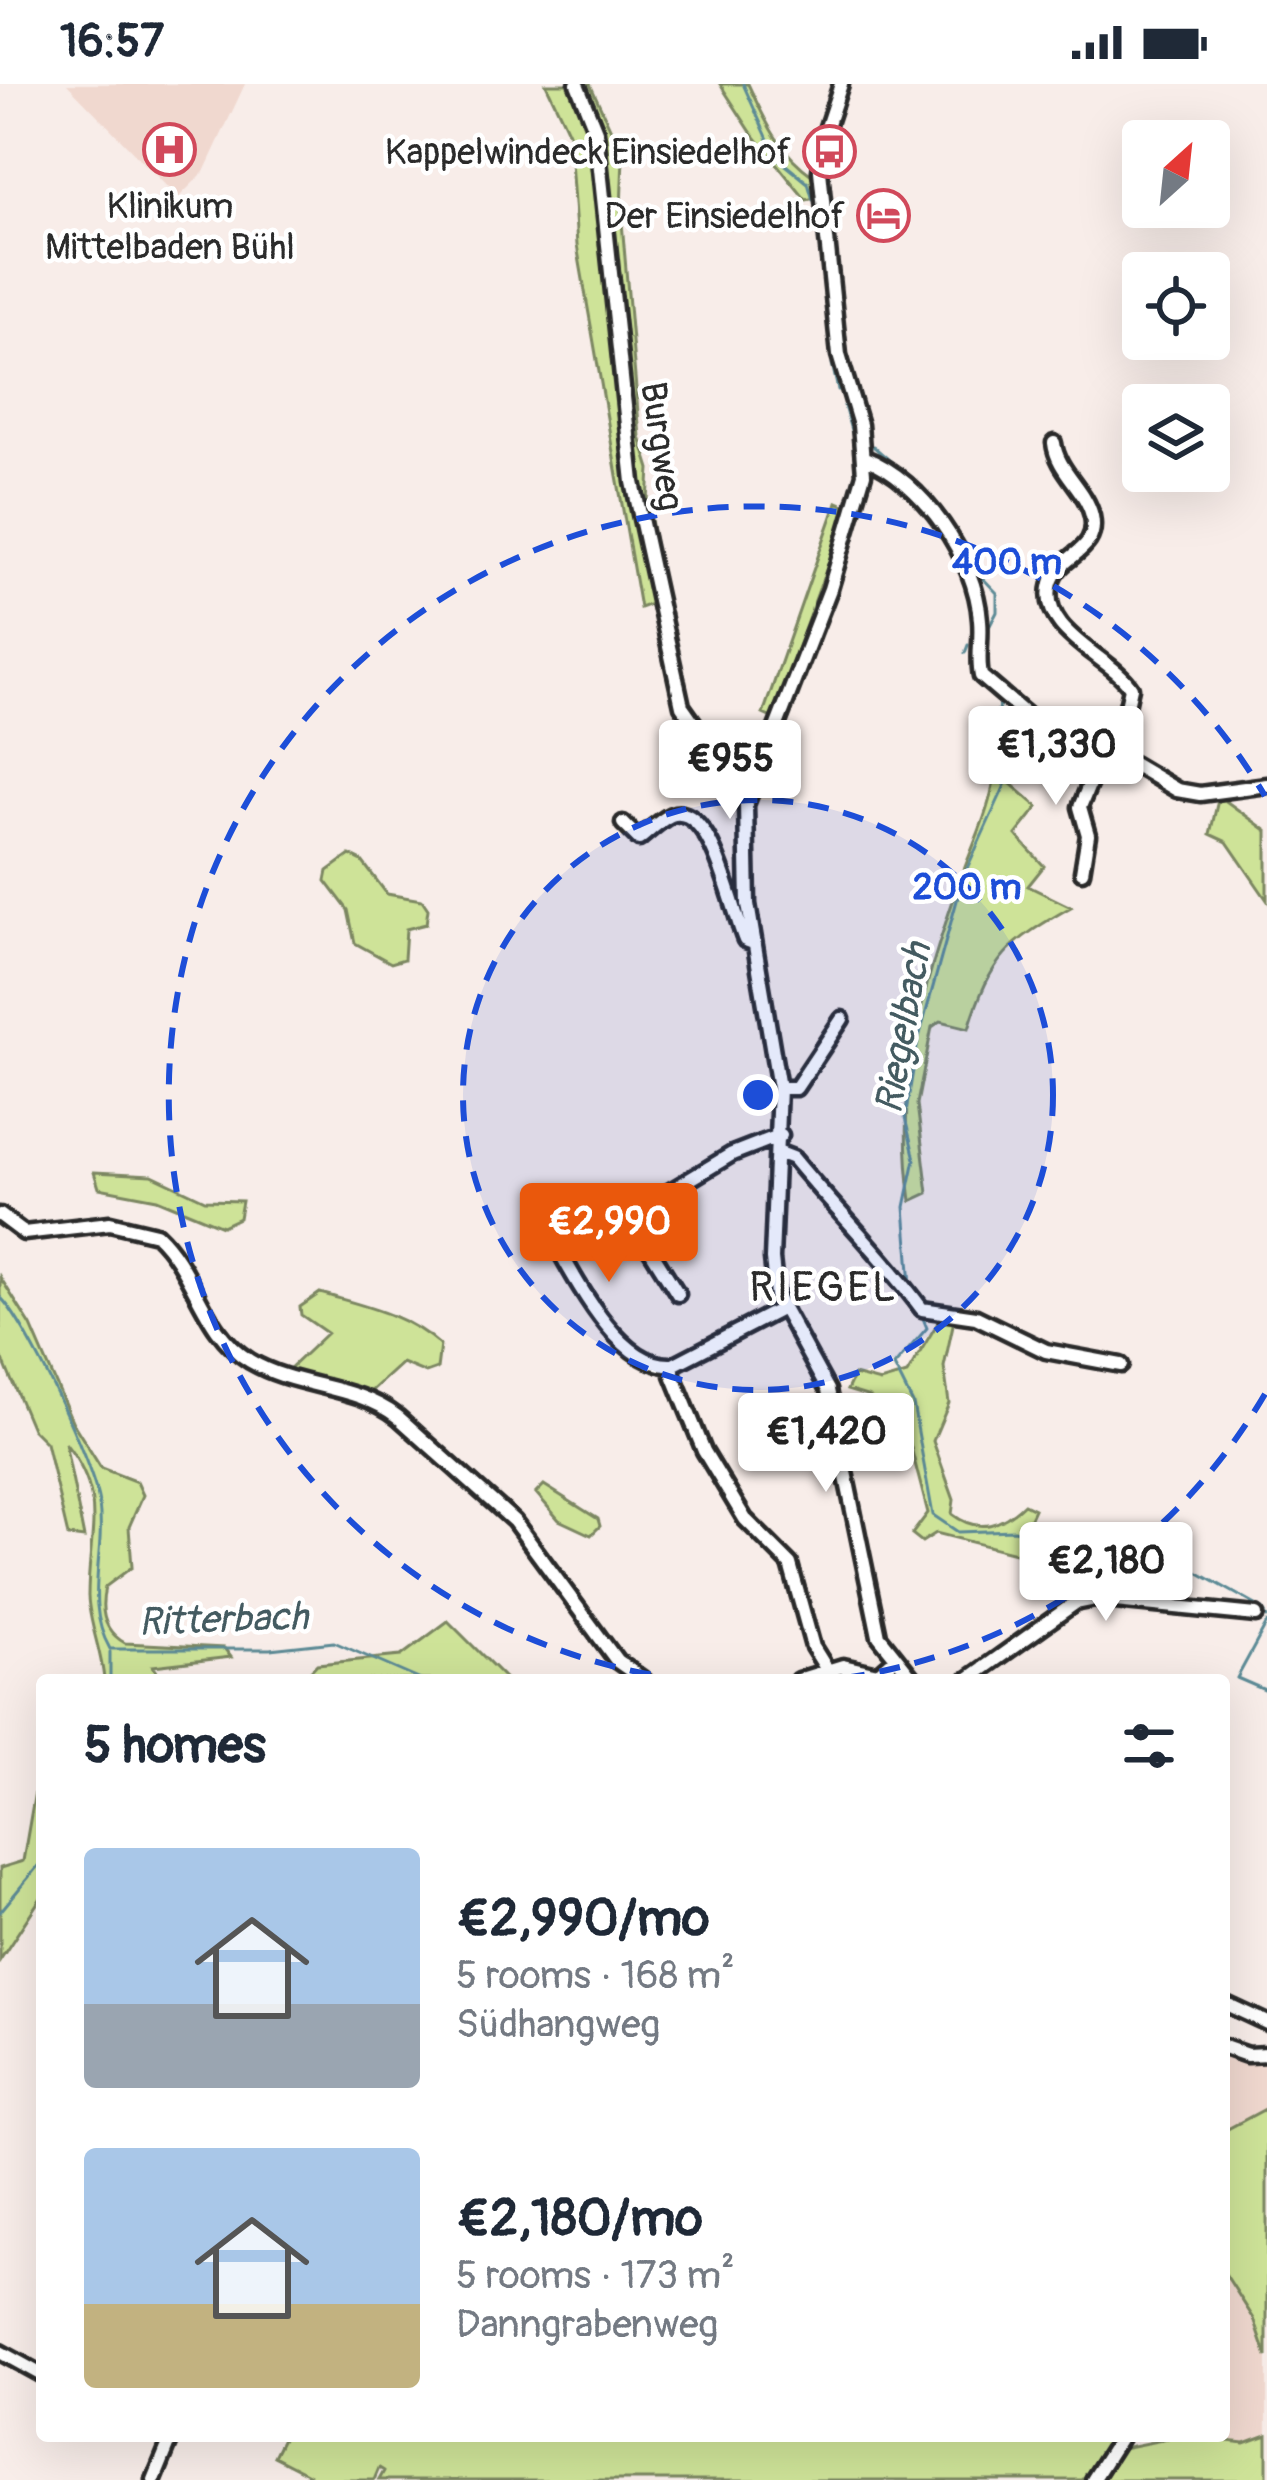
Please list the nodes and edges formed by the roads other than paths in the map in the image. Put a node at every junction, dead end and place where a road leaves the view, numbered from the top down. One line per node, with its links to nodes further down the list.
1 (577, 84): 7 (street, Burgweg)
2 (842, 84): 4 (street)
3 (1054, 443): 5 (street)
4 (865, 458): 5 (street); 7 (street)
5 (1108, 757): 6 (street); 9 (street)
6 (1267, 785)
7 (751, 791): 10 (street)
8 (623, 823): 10 (street)
9 (1082, 872)
10 (753, 943): 12 (street)
11 (842, 1019): 12 (street)
12 (779, 1088): 13 (street)
13 (781, 1135): 14 (street); 17 (street)
14 (780, 1153): 18 (street); 20 (street)
15 (0, 1215): 24 (street)
16 (543, 1222): 19 (street)
17 (678, 1294)
18 (781, 1309): 19 (street); 22 (street)
19 (674, 1365): 23 (street)
20 (1121, 1365)
21 (1256, 1615): 29 (street)
22 (895, 1659): 27 (street); 28 (street)
23 (826, 1668): 25 (street); 26 (street)
24 (635, 1674)
25 (812, 1674)
26 (861, 1674)
27 (882, 1674)
28 (909, 1674)
29 (975, 1674)
30 (1230, 2006): 31 (street)
31 (1267, 2023)
32 (1230, 2049): 33 (street)
33 (1267, 2054)
34 (0, 2353): 35 (street)
35 (36, 2372)
36 (164, 2442): 38 (street)
37 (1117, 2442): 39 (street)
38 (154, 2480)
39 (1093, 2480)

